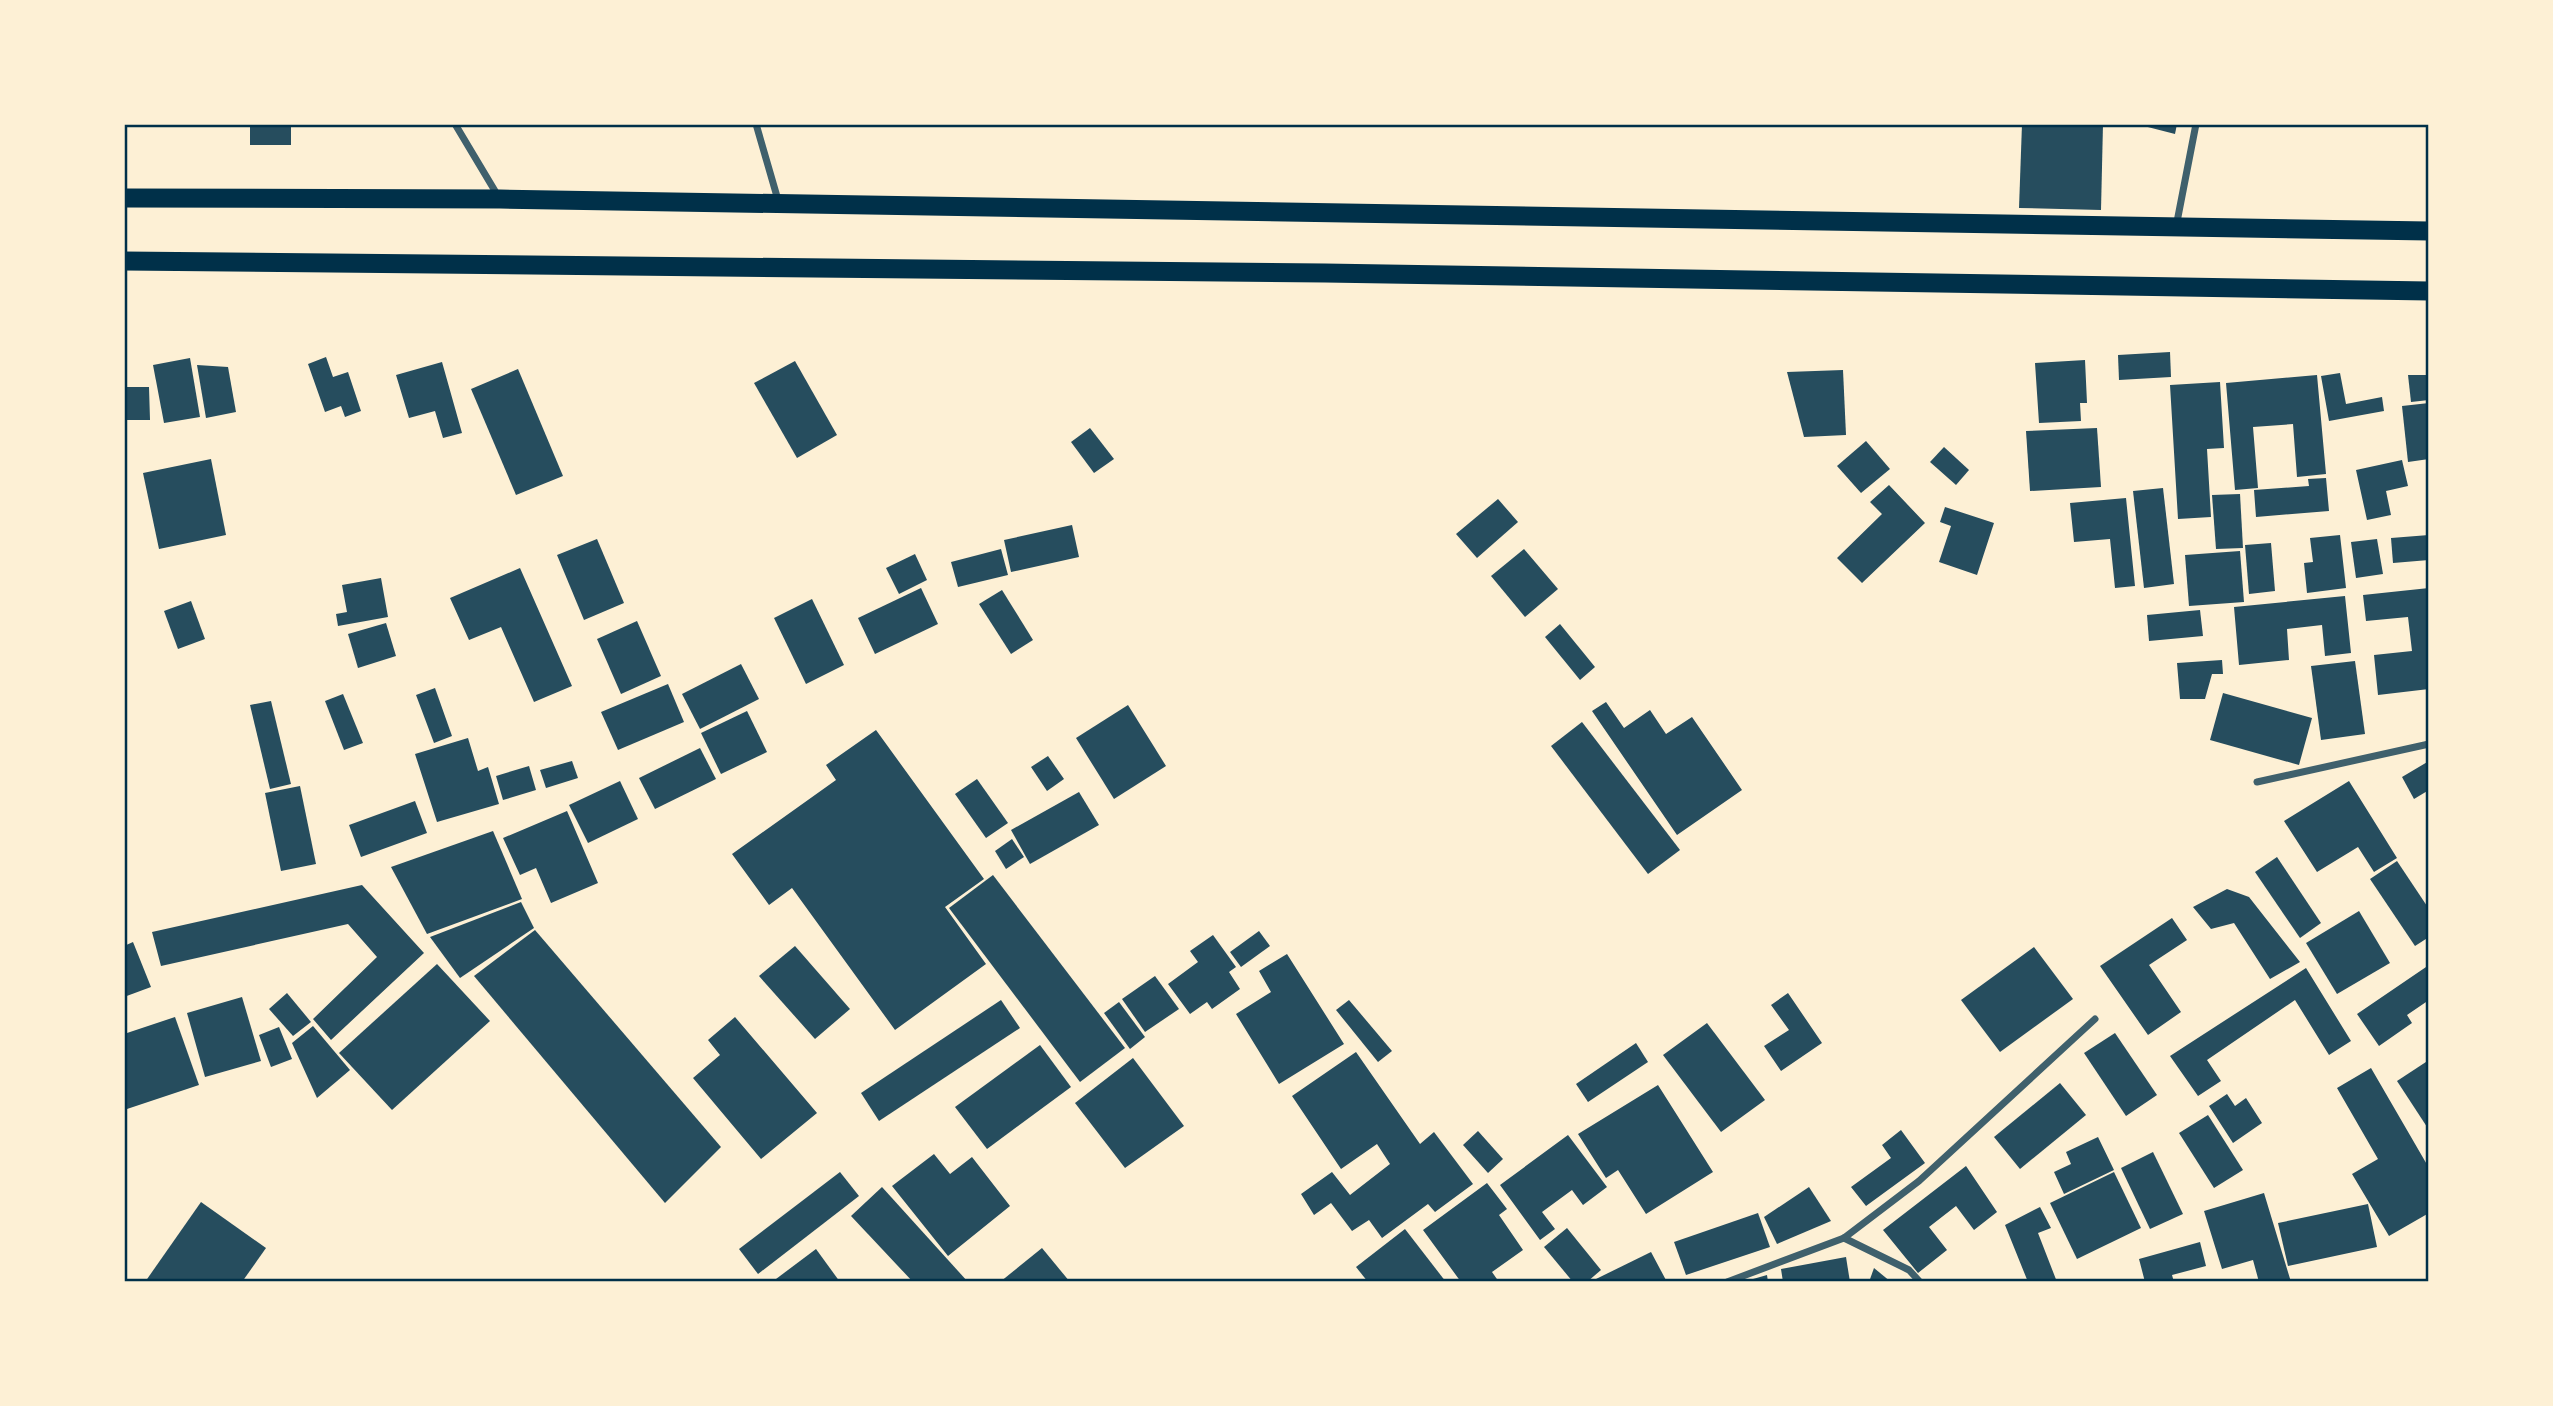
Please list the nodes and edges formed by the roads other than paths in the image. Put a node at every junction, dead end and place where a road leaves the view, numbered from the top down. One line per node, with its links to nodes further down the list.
1 (455, 124): 5 (street)
2 (756, 124): 6 (street)
3 (2196, 124): 7 (street)
4 (124, 198): 5 (highway)
5 (500, 199): 6 (highway)
6 (779, 204): 7 (highway)
7 (2176, 227): 8 (highway)
8 (2429, 231)
9 (124, 261): 10 (highway)
10 (2429, 292)
11 (2429, 744): 12 (street)
12 (2257, 782)
13 (2095, 1019): 14 (street)
14 (1844, 1238): 15 (street); 16 (street)
15 (1727, 1282)
16 (1920, 1282)

